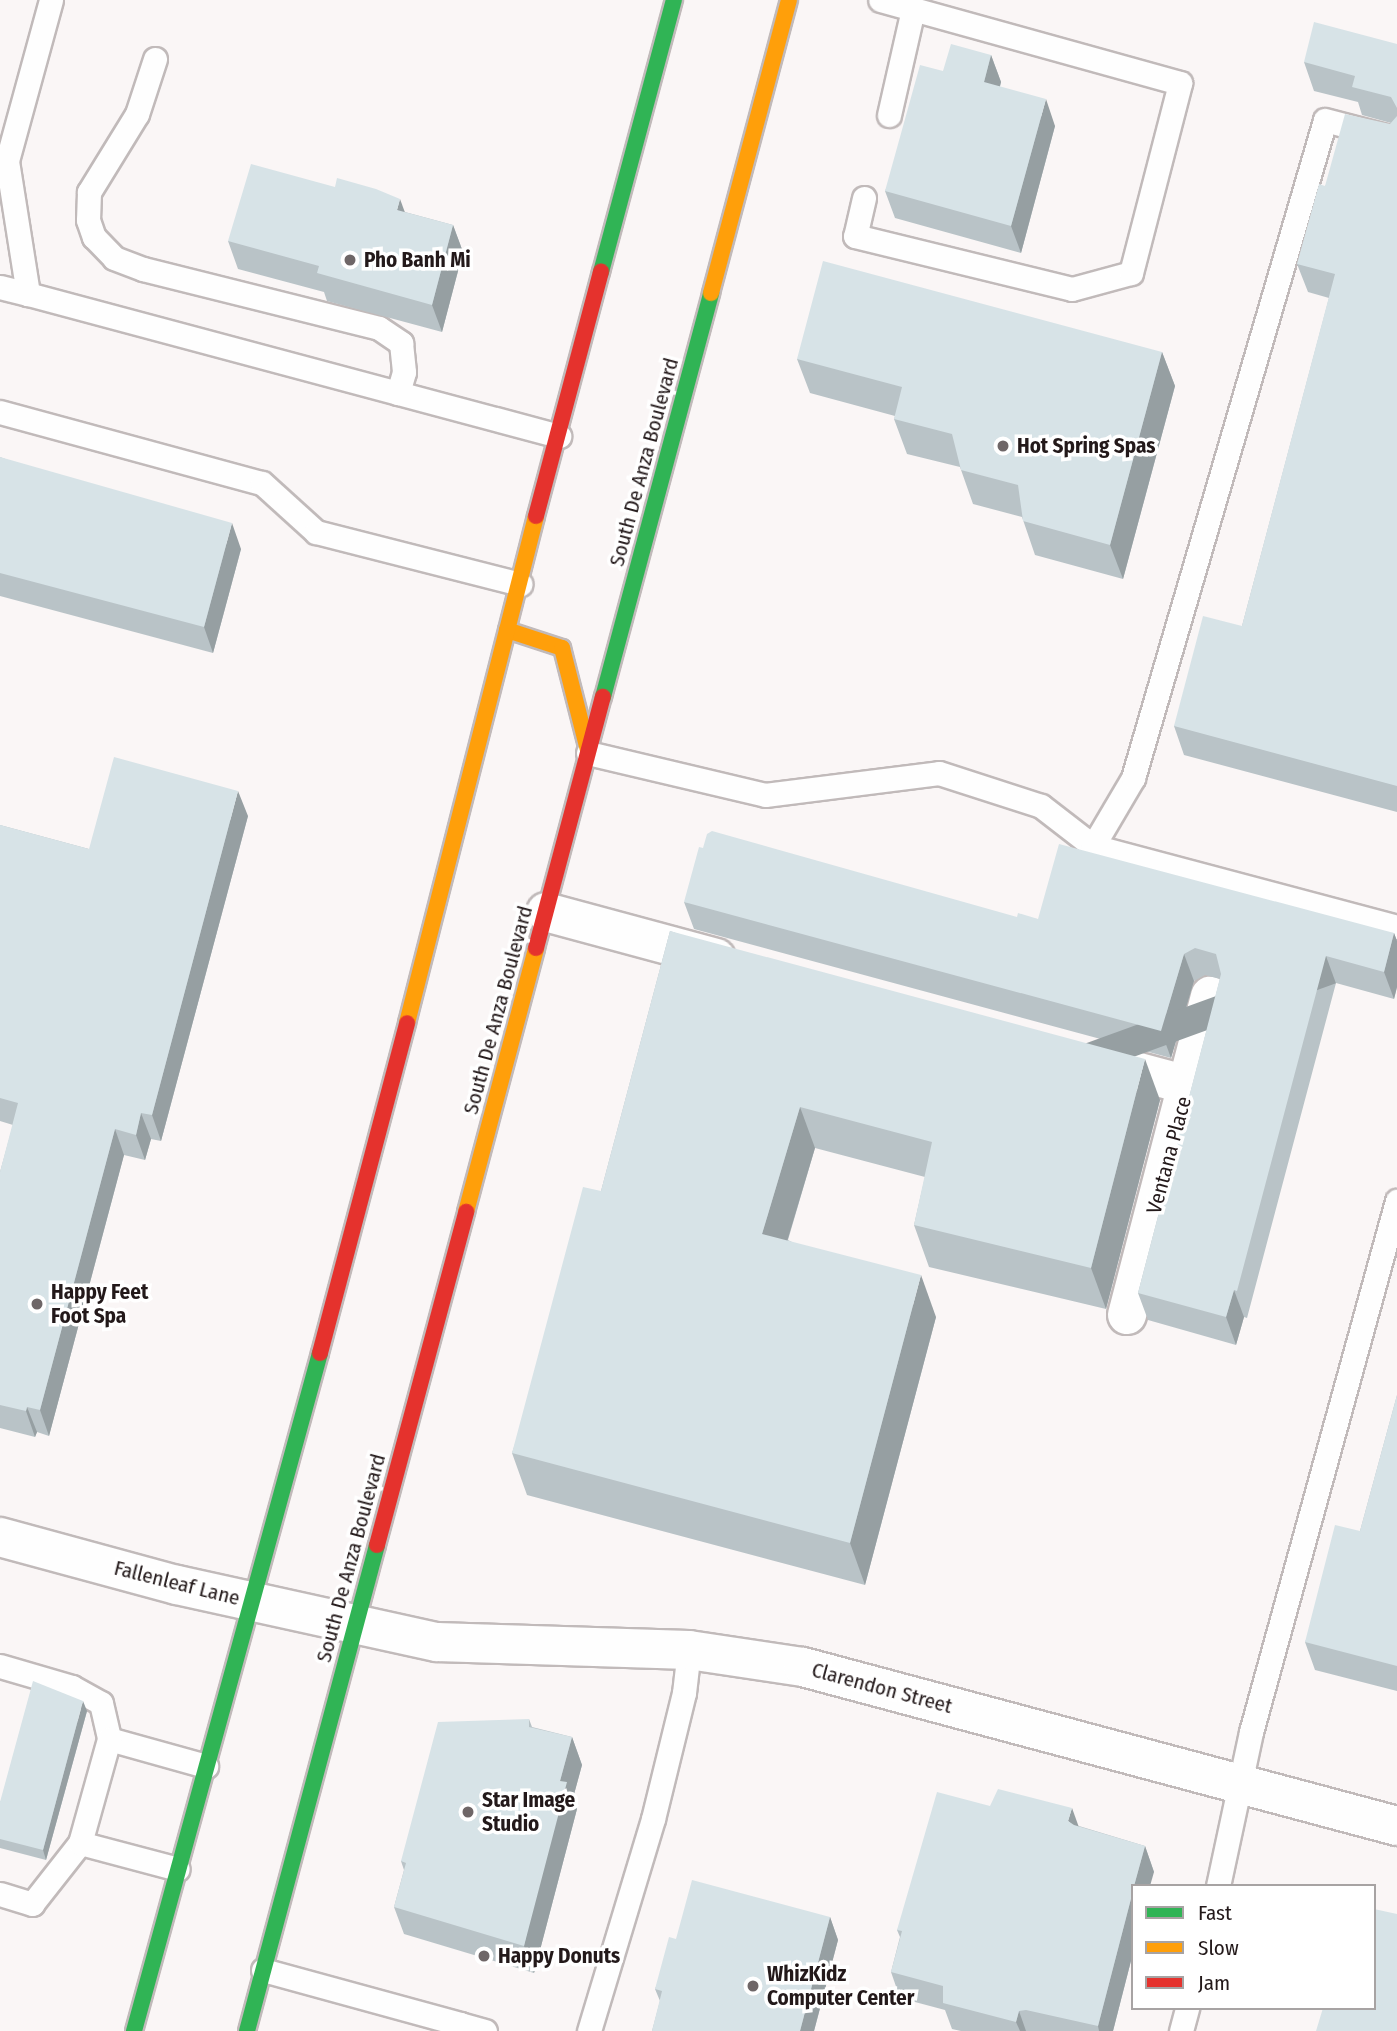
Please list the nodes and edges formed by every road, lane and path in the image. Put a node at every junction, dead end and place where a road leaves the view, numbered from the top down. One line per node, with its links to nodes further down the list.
1 (51, 0): 11 (lane)
2 (674, 0): 14 (main road)
3 (789, 0): 17 (main road, South De Anza Boulevard)
4 (880, 0): 5 (lane)
5 (913, 9): 7 (lane); 9 (lane)
6 (155, 59): 12 (lane)
7 (889, 115)
8 (1397, 139): 18 (lane)
9 (864, 198)
10 (0, 286): 11 (lane)
11 (29, 294): 12 (lane)
12 (398, 393): 14 (lane)
13 (0, 412): 15 (lane)
14 (559, 436): 15 (main road)
15 (520, 584): 16 (main road)
16 (508, 630): 17 (main road); 28 (main road)
17 (588, 753): 18 (lane); 19 (main road, South De Anza Boulevard)
18 (1093, 846): 20 (lane)
19 (546, 912): 21 (street); 29 (main road, South De Anza Boulevard)
20 (1397, 928)
21 (756, 969)
22 (1210, 996): 24 (street, Ventana Place)
23 (1066, 1052): 24 (street)
24 (1187, 1084): 26 (street, Ventana Place)
25 (1397, 1201): 34 (lane)
26 (1127, 1315)
27 (0, 1537): 28 (street, Fallenleaf Lane)
28 (250, 1602): 29 (street, Fallenleaf Lane); 33 (main road)
29 (354, 1624): 30 (street, Clarendon Street); 40 (main road, South De Anza Boulevard)
30 (689, 1650): 34 (street, Clarendon Street); 46 (lane)
31 (0, 1666): 32 (lane)
32 (110, 1739): 33 (lane); 36 (lane)
33 (206, 1766): 37 (main road)
34 (1242, 1784): 35 (street, Clarendon Street); 38 (lane)
35 (1397, 1826)
36 (80, 1843): 37 (lane); 39 (lane)
37 (178, 1869): 43 (main road)
38 (1217, 1884)
39 (0, 1894)
40 (263, 1970): 42 (lane); 44 (main road, South De Anza Boulevard)
41 (1186, 2010): 47 (lane)
42 (459, 2028): 45 (lane)
43 (134, 2031)
44 (247, 2031)
45 (485, 2031)
46 (589, 2031)
47 (1181, 2031)

